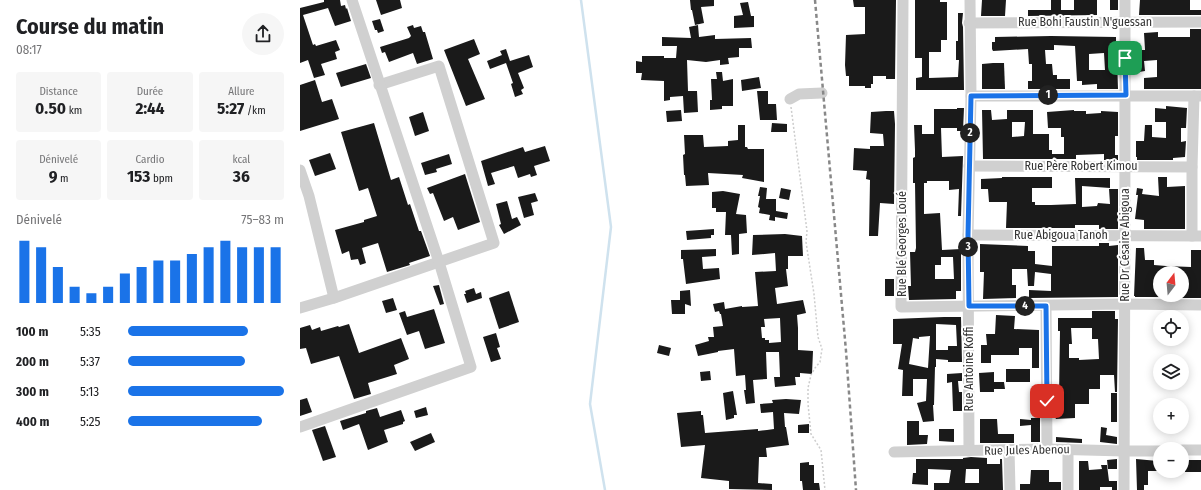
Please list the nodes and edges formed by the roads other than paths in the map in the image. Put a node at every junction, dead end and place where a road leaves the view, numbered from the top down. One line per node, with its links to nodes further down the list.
1 (352, 0): 8 (street)
2 (903, 0): 25 (street, Rue Blé Georges Loué)
3 (970, 0): 7 (street, Rue Antoine Koffi)
4 (1125, 0): 5 (street, Rue Dr Césaire Abigoua)
5 (1125, 22): 6 (street, Rue Bohi Faustin N'guessan); 7 (street, Rue Bohi Faustin N'guessan); 10 (street, Rue Dr Césaire Abigoua)
6 (1201, 22)
7 (969, 23): 11 (street, Rue Antoine Koffi)
8 (379, 85): 21 (street); 21 (street)
9 (822, 93): 13 (street)
10 (1126, 95): 11 (street); 12 (street); 15 (street, Rue Dr Césaire Abigoua)
11 (971, 96): 14 (street, Rue Antoine Koffi)
12 (1198, 96): 16 (street)
13 (790, 99)
14 (970, 166): 15 (street, Rue Père Robert Kimou); 18 (street, Rue Antoine Koffi)
15 (1125, 166): 16 (street, Rue Père Robert Kimou); 19 (street, Rue Dr Césaire Abigoua)
16 (1192, 166): 20 (street)
17 (300, 170): 22 (street)
18 (968, 235): 19 (street, Rue Abigoua Tanoh); 25 (street, Rue Antoine Koffi)
19 (1126, 235): 20 (street, Rue Abigoua Tanoh); 23 (street, Rue Dr Césaire Abigoua)
20 (1197, 236)
21 (439, 262): 22 (street); 28 (street)
22 (334, 298): 27 (street)
23 (1124, 304): 24 (street, Rue Blé Georges Loué); 26 (street, Rue Blé Georges Loué); 36 (street, Rue Dr Césaire Abigoua)
24 (1201, 305)
25 (969, 306): 26 (street, Rue Blé Georges Loué); 35 (street, Rue Antoine Koffi)
26 (1046, 306): 29 (street)
27 (300, 308)
28 (300, 427)
29 (1047, 449): 30 (street, Rue Jules Abenou); 31 (street, Rue Jules Abenou)
30 (1068, 449): 36 (street, Rue Jules Abenou); 39 (street)
31 (1009, 450): 35 (street, Rue Jules Abenou); 38 (street)
32 (1153, 450): 36 (street, Rue Jules Abenou)
33 (1189, 450): 34 (street)
34 (1201, 450)
35 (970, 451): 37 (street, Rue Jules Abenou)
36 (1124, 451): 40 (street, Rue Dr Césaire Abigoua)
37 (894, 452)
38 (1010, 490)
39 (1068, 490)
40 (1124, 490)

